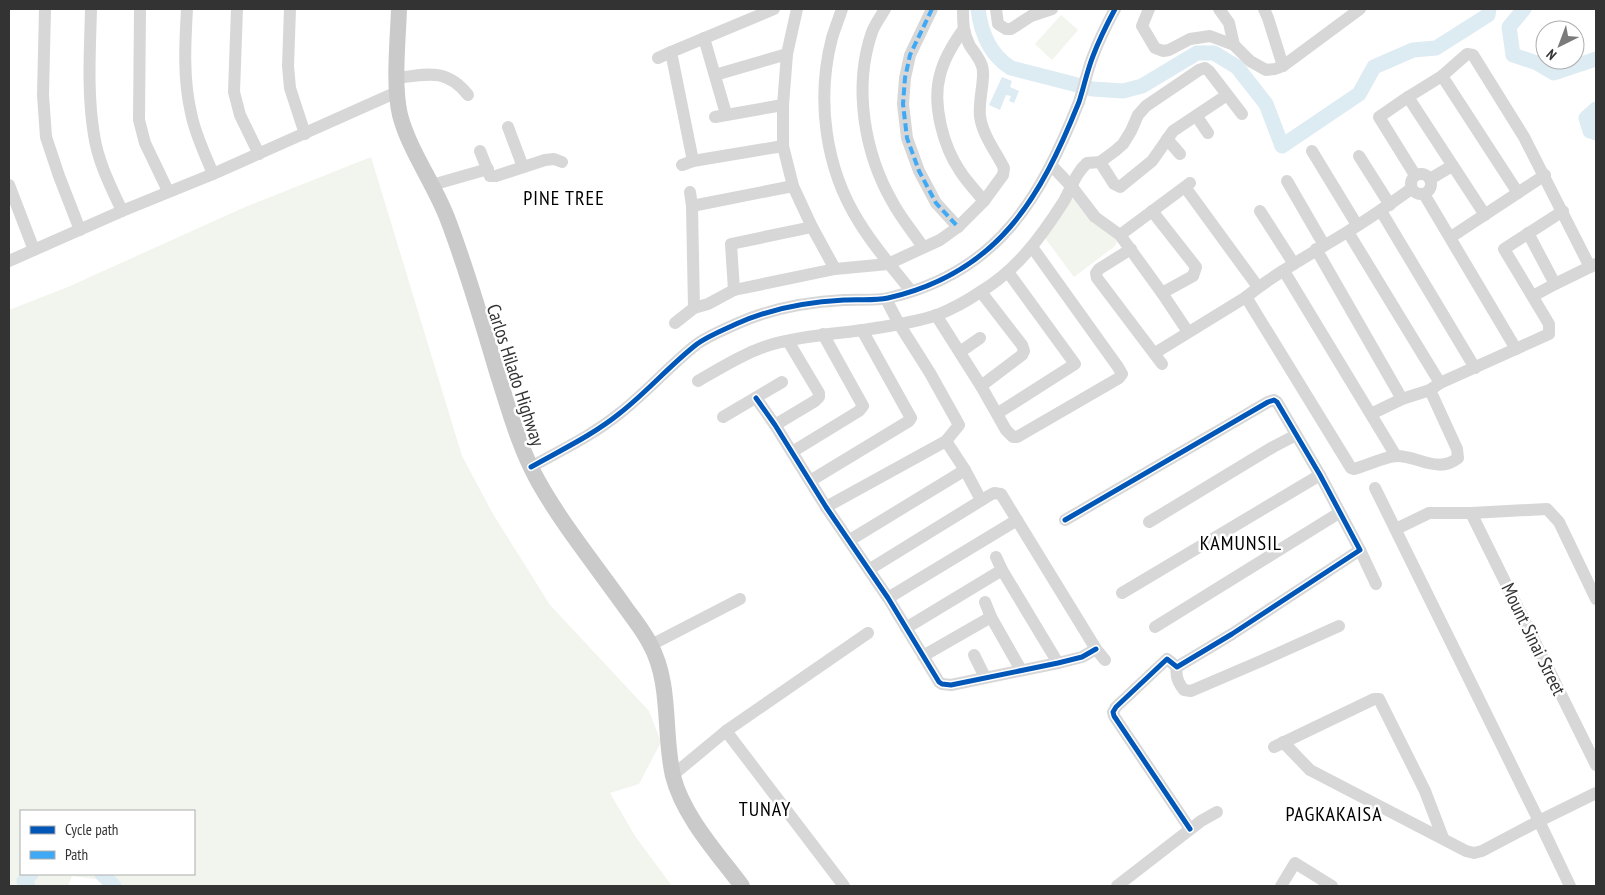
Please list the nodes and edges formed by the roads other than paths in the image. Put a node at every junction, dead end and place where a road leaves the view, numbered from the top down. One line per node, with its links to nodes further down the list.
1 (44, 9): 78 (street)
2 (91, 9): 70 (street)
3 (140, 9): 63 (street)
4 (187, 9): 53 (street)
5 (237, 9): 44 (street)
6 (290, 9): 38 (street)
7 (399, 9): 30 (main road, Carlos Hilado Highway)
8 (774, 9): 22 (street)
9 (798, 9): 25 (street)
10 (842, 9): 88 (street)
11 (885, 9): 82 (street)
12 (932, 9): 76 (street)
13 (963, 9): 21 (street)
14 (996, 9): 15 (street)
15 (1052, 9)
16 (1115, 9): 49 (street)
17 (1149, 9): 23 (street)
18 (1219, 9): 23 (street)
19 (1264, 9): 27 (street)
20 (1360, 9): 27 (street)
21 (963, 30): 67 (street); 67 (street)
22 (704, 38): 24 (street); 28 (street)
23 (1234, 45): 27 (street)
24 (671, 52): 26 (street); 41 (street)
25 (787, 54): 28 (street); 34 (street)
26 (658, 58)
27 (1283, 66)
28 (715, 75): 34 (street)
29 (1442, 76): 33 (street); 55 (street); 65 (street)
30 (397, 85): 31 (street); 38 (street); 58 (main road, Carlos Hilado Highway)
31 (468, 95)
32 (1227, 95): 35 (street); 36 (street); 48 (street)
33 (1408, 97): 50 (street); 54 (street)
34 (783, 105): 41 (street)
35 (1242, 114)
36 (1197, 117): 39 (street); 40 (street)
37 (508, 127): 51 (street)
38 (305, 134): 44 (street)
39 (1208, 134)
40 (1167, 139): 45 (street); 48 (street)
41 (783, 146): 60 (street)
42 (480, 151): 52 (street)
43 (1312, 151): 77 (street)
44 (259, 154): 53 (street)
45 (1180, 154)
46 (1359, 156): 69 (street)
47 (562, 162): 51 (street)
48 (1100, 162): 61 (street)
49 (1051, 165): 61 (street); 96 (street)
50 (1452, 166): 56 (street); 74 (street)
51 (523, 167): 52 (street)
52 (488, 169): 58 (street)
53 (213, 174): 63 (street)
54 (1415, 175): 56 (street); 62 (street)
55 (1545, 175): 65 (street); 73 (street)
56 (1430, 180): 66 (street)
57 (1287, 181): 84 (street)
58 (432, 185): 130 (main road, Carlos Hilado Highway)
59 (9, 186): 86 (street)
60 (793, 186): 68 (street); 75 (street)
61 (1072, 187): 80 (street); 83 (street)
62 (1411, 189): 66 (street); 69 (street)
63 (168, 191): 70 (street)
64 (690, 192): 68 (street)
65 (1518, 193): 74 (street)
66 (1424, 194): 81 (street)
67 (984, 201): 76 (street)
68 (692, 206): 102 (street)
69 (1385, 208): 77 (street); 115 (street)
70 (122, 210): 78 (street)
71 (1152, 211): 80 (street); 94 (street); 98 (street)
72 (1260, 211): 90 (street)
73 (1563, 211): 79 (street); 89 (street)
74 (1485, 215): 81 (street)
75 (812, 227): 91 (street); 95 (street)
76 (958, 227): 82 (street)
77 (1352, 229): 84 (street); 119 (street)
78 (80, 230): 86 (street)
79 (1528, 233): 93 (street); 100 (street)
80 (1120, 236): 85 (street)
81 (1451, 237): 111 (street)
82 (923, 247): 88 (street)
83 (1032, 247): 92 (street); 122 (street)
84 (1320, 247): 90 (street); 121 (street)
85 (1131, 249): 98 (street); 113 (street)
86 (34, 250): 87 (street)
87 (9, 261)
88 (888, 264): 91 (street); 96 (street)
89 (1593, 266): 93 (street)
90 (1288, 268): 94 (street); 123 (street)
91 (835, 270): 95 (street)
92 (1008, 272): 97 (street); 122 (street)
93 (1555, 284): 100 (street)
94 (1258, 286): 99 (street)
95 (734, 290): 102 (street)
96 (912, 291): 101 (street)
97 (982, 292): 103 (street); 118 (street)
98 (1162, 293): 107 (street)
99 (1246, 296): 107 (street); 129 (street)
100 (1532, 296): 111 (street)
101 (886, 298): 105 (street); 130 (street)
102 (694, 308): 104 (street)
103 (936, 315): 105 (street); 112 (street)
104 (676, 323)
105 (899, 324): 106 (street); 127 (street)
106 (862, 330): 108 (street); 133 (street)
107 (1188, 332): 113 (street)
108 (823, 334): 110 (street); 128 (street)
109 (980, 338): 112 (street)
110 (788, 341): 116 (street); 125 (street)
111 (1516, 349): 115 (street)
112 (960, 352): 118 (street)
113 (1155, 353): 114 (street)
114 (1162, 364)
115 (1475, 368): 119 (street)
116 (698, 381)
117 (782, 382): 120 (street)
118 (981, 386): 122 (street)
119 (1435, 386): 121 (street); 129 (street)
120 (756, 398): 124 (street); 125 (street)
121 (1402, 398): 123 (street)
122 (998, 413)
123 (1371, 414): 129 (street)
124 (723, 417)
125 (775, 424): 128 (street)
126 (1296, 435): 132 (street); 140 (street); 141 (street)
127 (946, 441): 131 (street); 136 (street)
128 (792, 452): 133 (street)
129 (1396, 456)
130 (531, 467): 159 (main road, Carlos Hilado Highway)
131 (965, 470): 135 (street); 143 (street)
132 (1320, 475): 137 (street); 149 (street)
133 (810, 481): 136 (street)
134 (1375, 488): 142 (street)
135 (981, 500): 139 (street); 146 (street)
136 (826, 506): 143 (street)
137 (1339, 513): 144 (street); 156 (street)
138 (1471, 513): 142 (street); 152 (street); 169 (street, Mount Sinai Street)
139 (1017, 520): 150 (street); 160 (street)
140 (1064, 520)
141 (1149, 522)
142 (1396, 529): 173 (street)
143 (850, 540): 146 (street)
144 (1360, 550): 148 (street); 165 (street)
145 (996, 557): 147 (street)
146 (870, 569): 150 (street)
147 (1002, 570): 157 (street); 164 (street)
148 (1376, 584)
149 (1122, 593)
150 (888, 598): 157 (street)
151 (740, 599): 159 (street)
152 (1596, 599)
153 (985, 602): 154 (street)
154 (991, 617): 162 (street); 166 (street)
155 (1339, 626): 165 (street)
156 (1155, 627)
157 (906, 628): 162 (street)
158 (868, 633): 168 (street)
159 (651, 645): 170 (main road, Carlos Hilado Highway)
160 (1096, 649): 163 (street); 164 (street)
161 (974, 655): 167 (street)
162 (923, 656): 167 (street)
163 (1105, 660)
164 (1058, 663): 166 (street)
165 (1176, 667): 174 (street)
166 (1020, 670): 167 (street)
167 (985, 677)
168 (726, 731): 170 (street); 177 (street)
169 (1596, 765)
170 (673, 775): 176 (main road, Carlos Hilado Highway)
171 (1596, 793): 173 (street)
172 (1216, 812): 174 (street)
173 (1539, 821): 175 (street); 181 (street)
174 (1190, 829): 178 (street)
175 (1444, 838): 175 (street)
176 (742, 886)
177 (844, 886)
178 (1117, 886)
179 (1281, 886): 180 (street)
180 (1332, 886)
181 (1570, 886)

